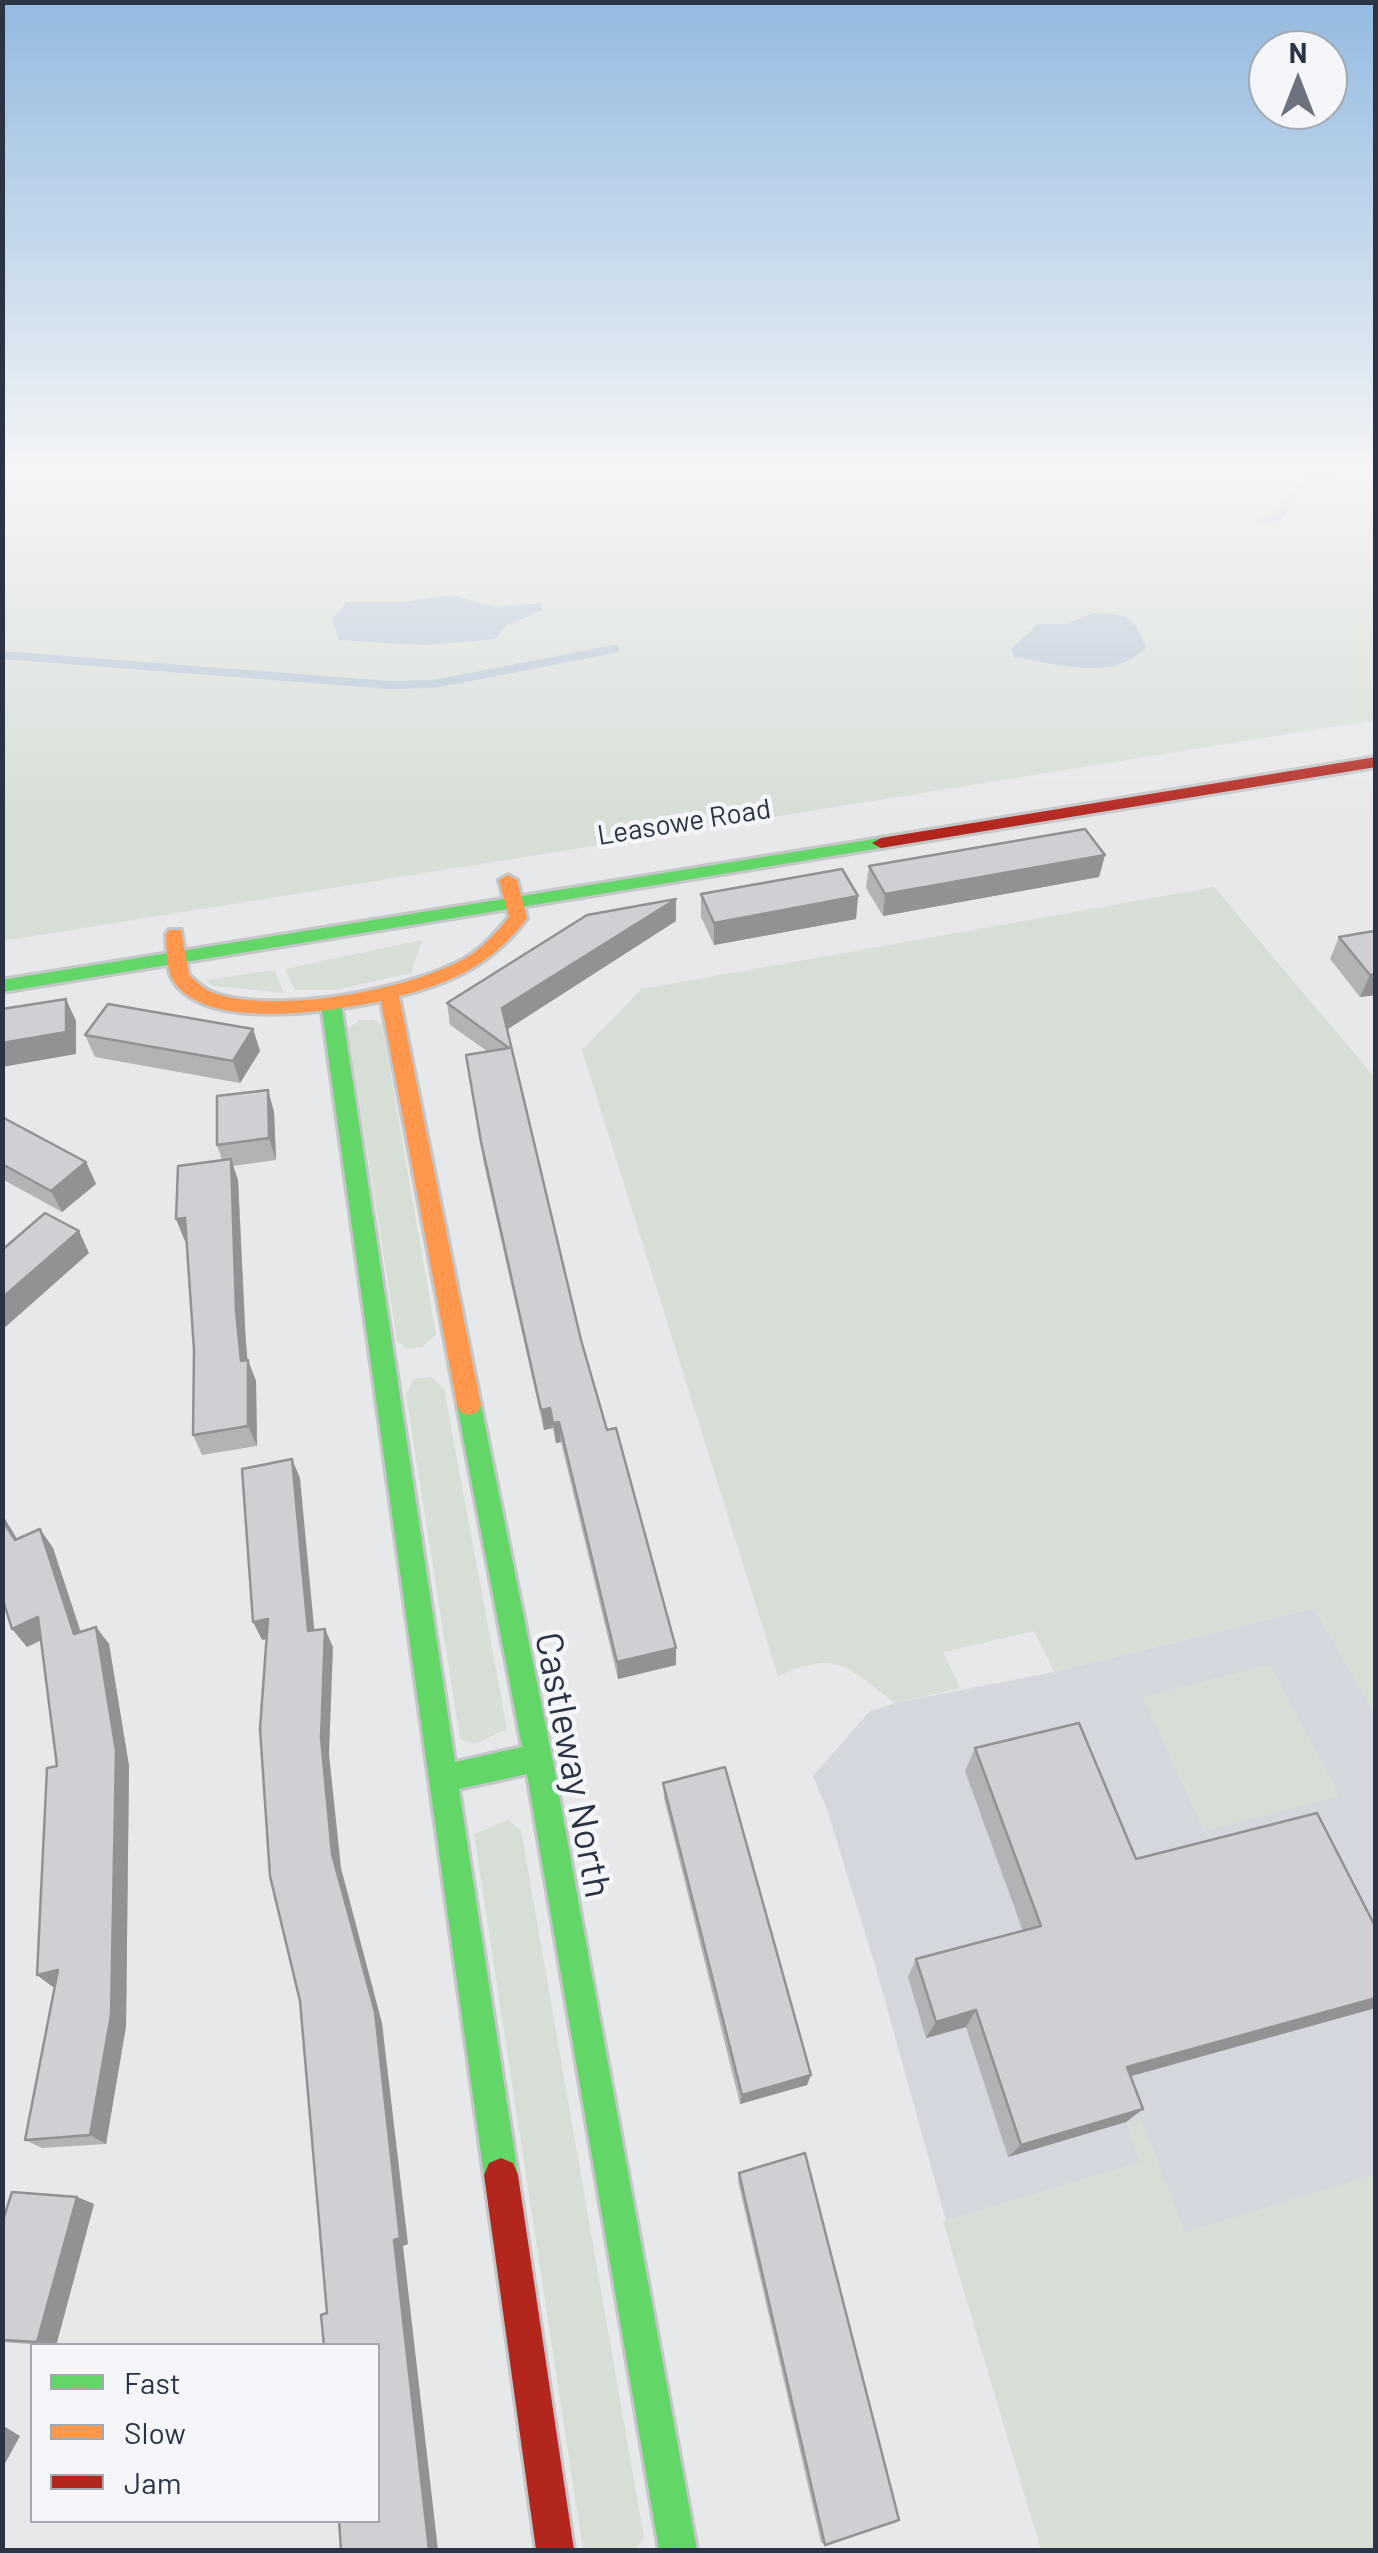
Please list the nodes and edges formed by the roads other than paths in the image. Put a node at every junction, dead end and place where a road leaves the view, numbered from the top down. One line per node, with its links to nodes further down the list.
1 (1376, 740): 3 (street, Leasowe Road)
2 (1376, 762): 3 (street, Leasowe Road)
3 (511, 891): 4 (street, Leasowe Road); 5 (street, Leasowe Road); 7 (street)
4 (234, 924)
5 (176, 940): 6 (street, Leasowe Road); 8 (street)
6 (2, 986)
7 (389, 994): 8 (street); 9 (street, Castleway North)
8 (330, 1004): 10 (street)
9 (538, 1757): 10 (street); 12 (street, Castleway North)
10 (443, 1779): 11 (street)
11 (556, 2550)
12 (678, 2550)

